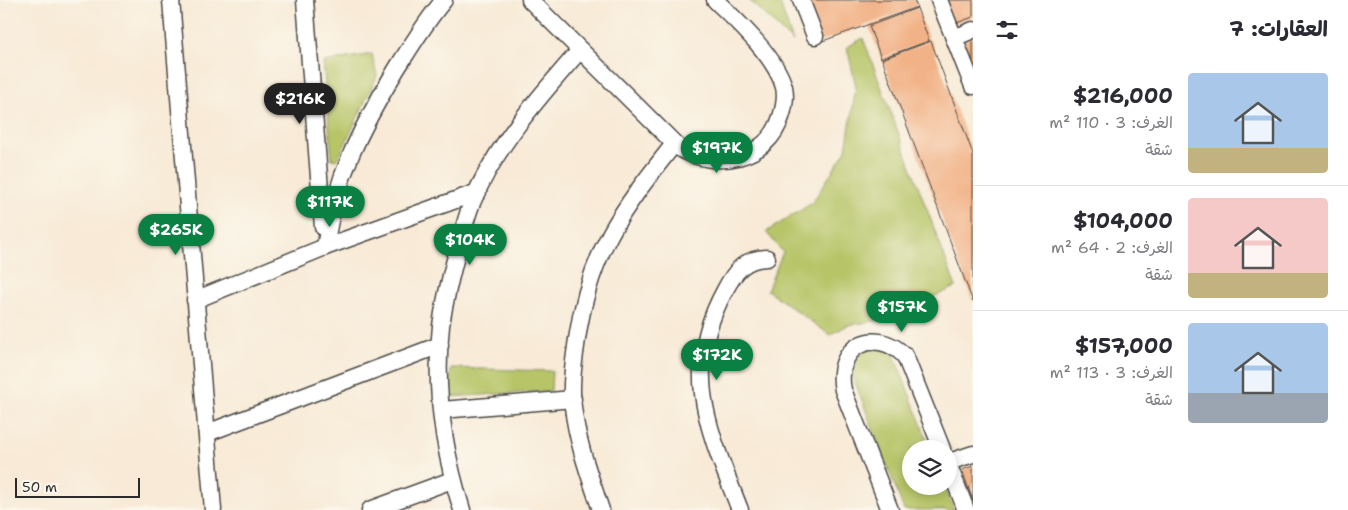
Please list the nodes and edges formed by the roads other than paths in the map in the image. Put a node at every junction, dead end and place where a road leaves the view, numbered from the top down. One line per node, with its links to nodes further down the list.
1 (171, 0): 19 (street)
2 (306, 0): 17 (street)
3 (438, 0): 9 (street)
4 (444, 0): 9 (street)
5 (530, 0): 13 (street)
6 (715, 0): 15 (street)
7 (801, 0): 11 (street)
8 (939, 0): 12 (street)
9 (430, 18): 17 (street)
10 (973, 30): 12 (street)
11 (815, 36)
12 (954, 38): 14 (street)
13 (580, 50): 15 (street); 16 (street)
14 (973, 86)
15 (674, 144): 21 (street)
16 (478, 192): 17 (street); 20 (street)
17 (325, 247): 19 (street)
18 (768, 258): 33 (street)
19 (195, 300): 23 (street)
20 (440, 345): 22 (street); 23 (street)
21 (573, 400): 22 (street); 32 (street)
22 (442, 410): 27 (street)
23 (207, 433): 29 (street)
24 (938, 440): 34 (street)
25 (973, 454): 26 (street)
26 (957, 461)
27 (452, 480): 30 (street); 31 (street)
28 (957, 486): 35 (street)
29 (213, 510)
30 (370, 510)
31 (462, 510)
32 (601, 510)
33 (740, 510)
34 (890, 510)
35 (966, 510)

